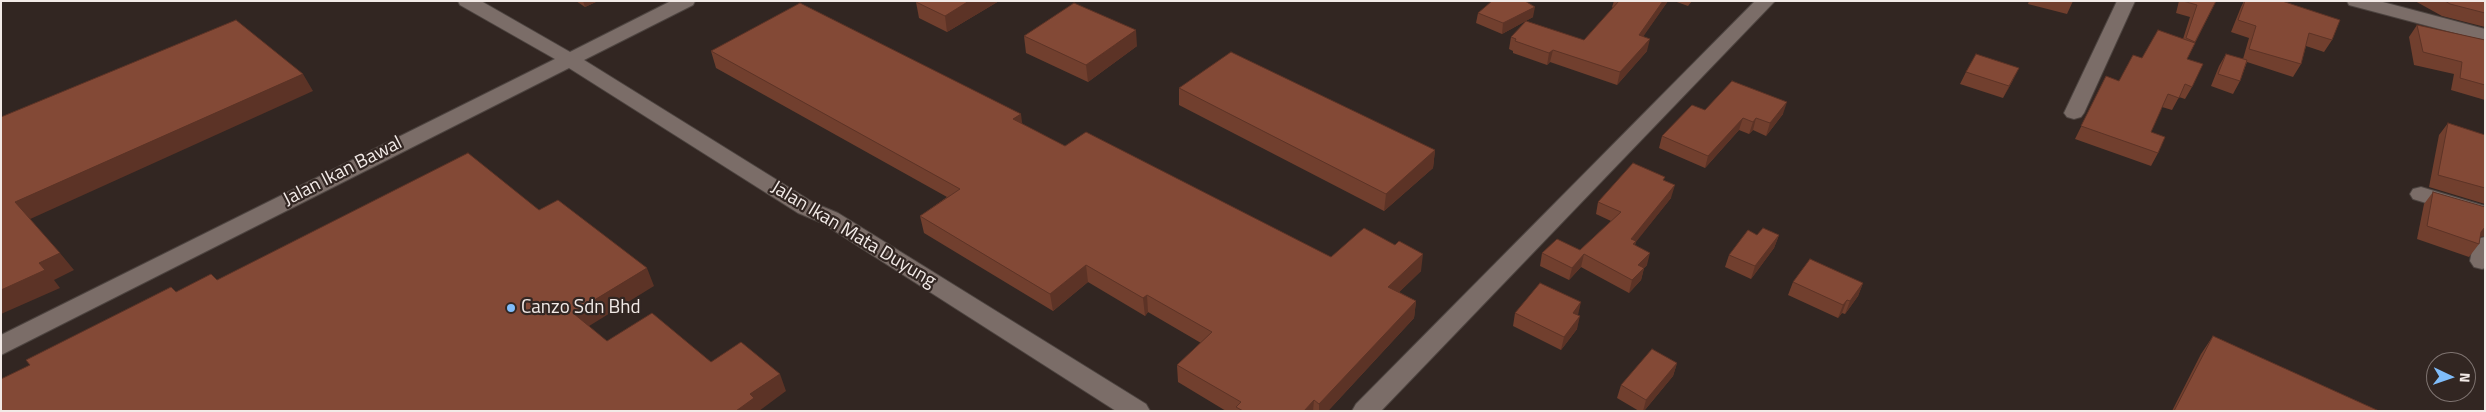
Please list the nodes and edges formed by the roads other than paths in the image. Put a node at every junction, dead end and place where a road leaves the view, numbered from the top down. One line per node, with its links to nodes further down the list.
1 (467, 1): 9 (street, Jalan Ikan Mata Duyung)
2 (686, 1): 9 (street, Jalan Ikan Bawal)
3 (1766, 1): 15 (street)
4 (2126, 1): 10 (street)
5 (2356, 1): 7 (street)
6 (2417, 1): 7 (street)
7 (2430, 21): 8 (street)
8 (2485, 35)
9 (569, 59): 13 (street, Jalan Ikan Bawal); 14 (street, Jalan Ikan Mata Duyung)
10 (2074, 113)
11 (2421, 194): 12 (street)
12 (2485, 214)
13 (1, 346)
14 (1137, 411)
15 (1365, 411)

